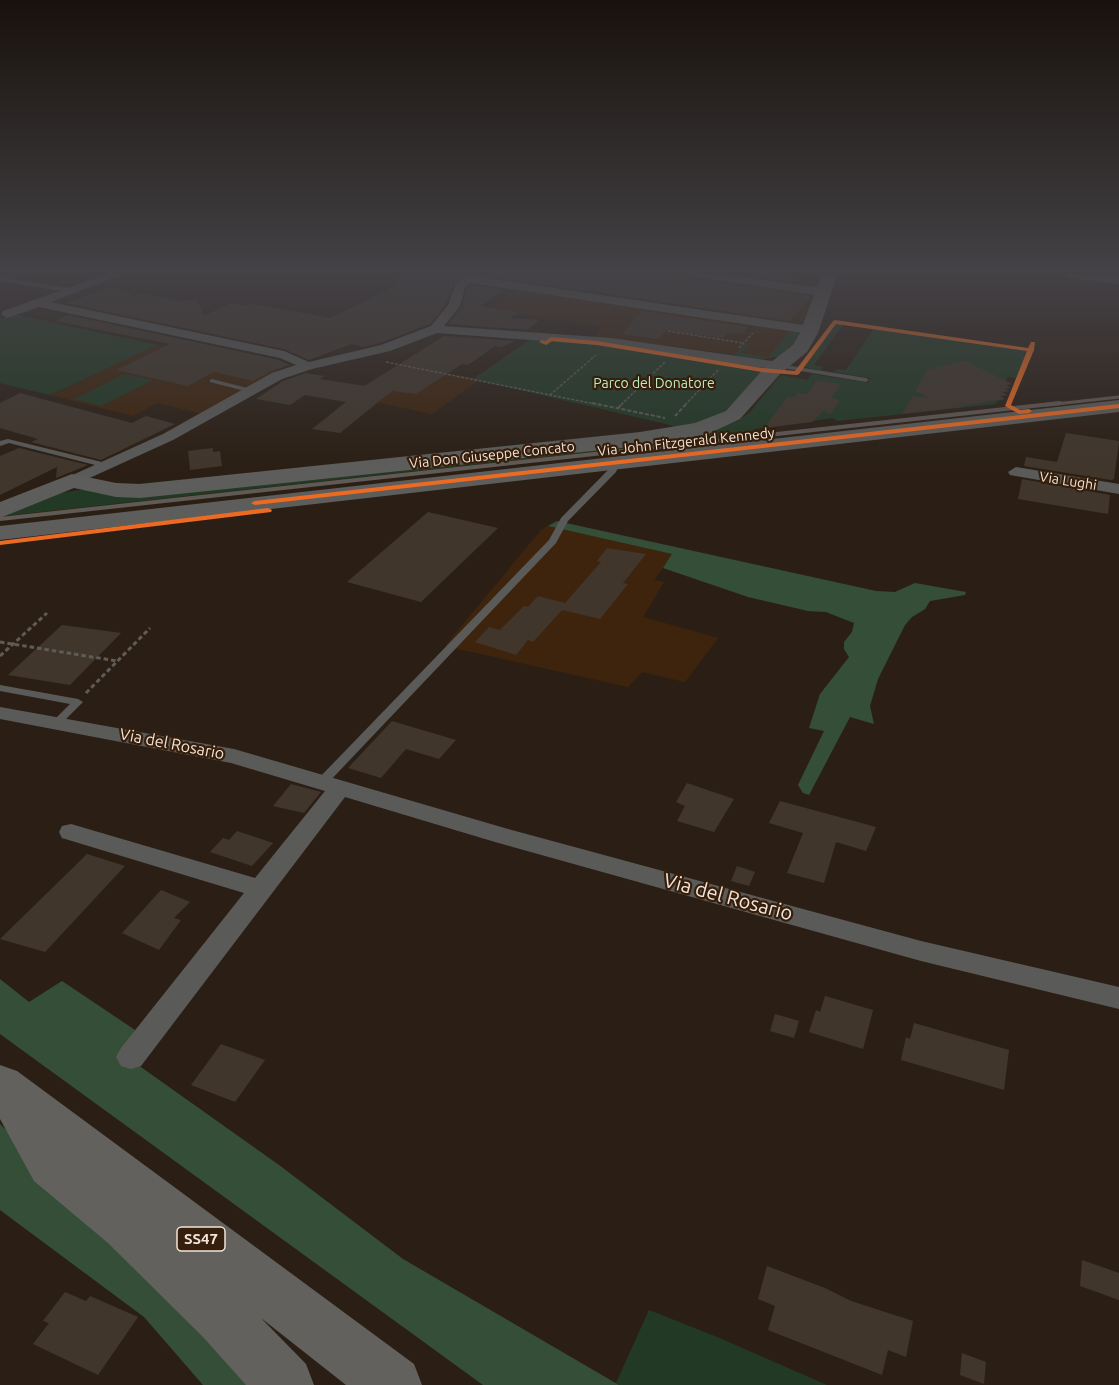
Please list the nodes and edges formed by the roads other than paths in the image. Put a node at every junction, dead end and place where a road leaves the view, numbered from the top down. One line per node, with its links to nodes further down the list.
1 (202, 338): 5 (street)
2 (414, 338): 5 (street)
3 (553, 338): 6 (street)
4 (806, 338): 6 (street, Via Don Giuseppe Concato)
5 (308, 366): 9 (street)
6 (779, 366): 7 (lane); 15 (street, Via Don Giuseppe Concato)
7 (866, 380)
8 (212, 381): 9 (lane)
9 (249, 390): 13 (street)
10 (1112, 409): 12 (street, Via John Fitzgerald Kennedy)
11 (3, 441): 13 (lane)
12 (616, 463): 18 (street, Via John Fitzgerald Kennedy); 22 (lane)
13 (107, 466): 15 (street)
14 (1016, 472): 16 (street, Via Lughi)
15 (72, 481): 17 (street)
16 (1119, 489)
17 (6, 507)
18 (8, 533)
19 (0, 688): 21 (lane)
20 (0, 713): 21 (street, Via del Rosario)
21 (56, 723): 22 (street, Via del Rosario)
22 (331, 784): 24 (street); 25 (street, Via del Rosario)
23 (71, 832): 24 (street)
24 (261, 889): 26 (street)
25 (1119, 998)
26 (131, 1058)
27 (5, 1089): 28 (highway); 29 (highway, SS47)
28 (285, 1385)
29 (393, 1385)

